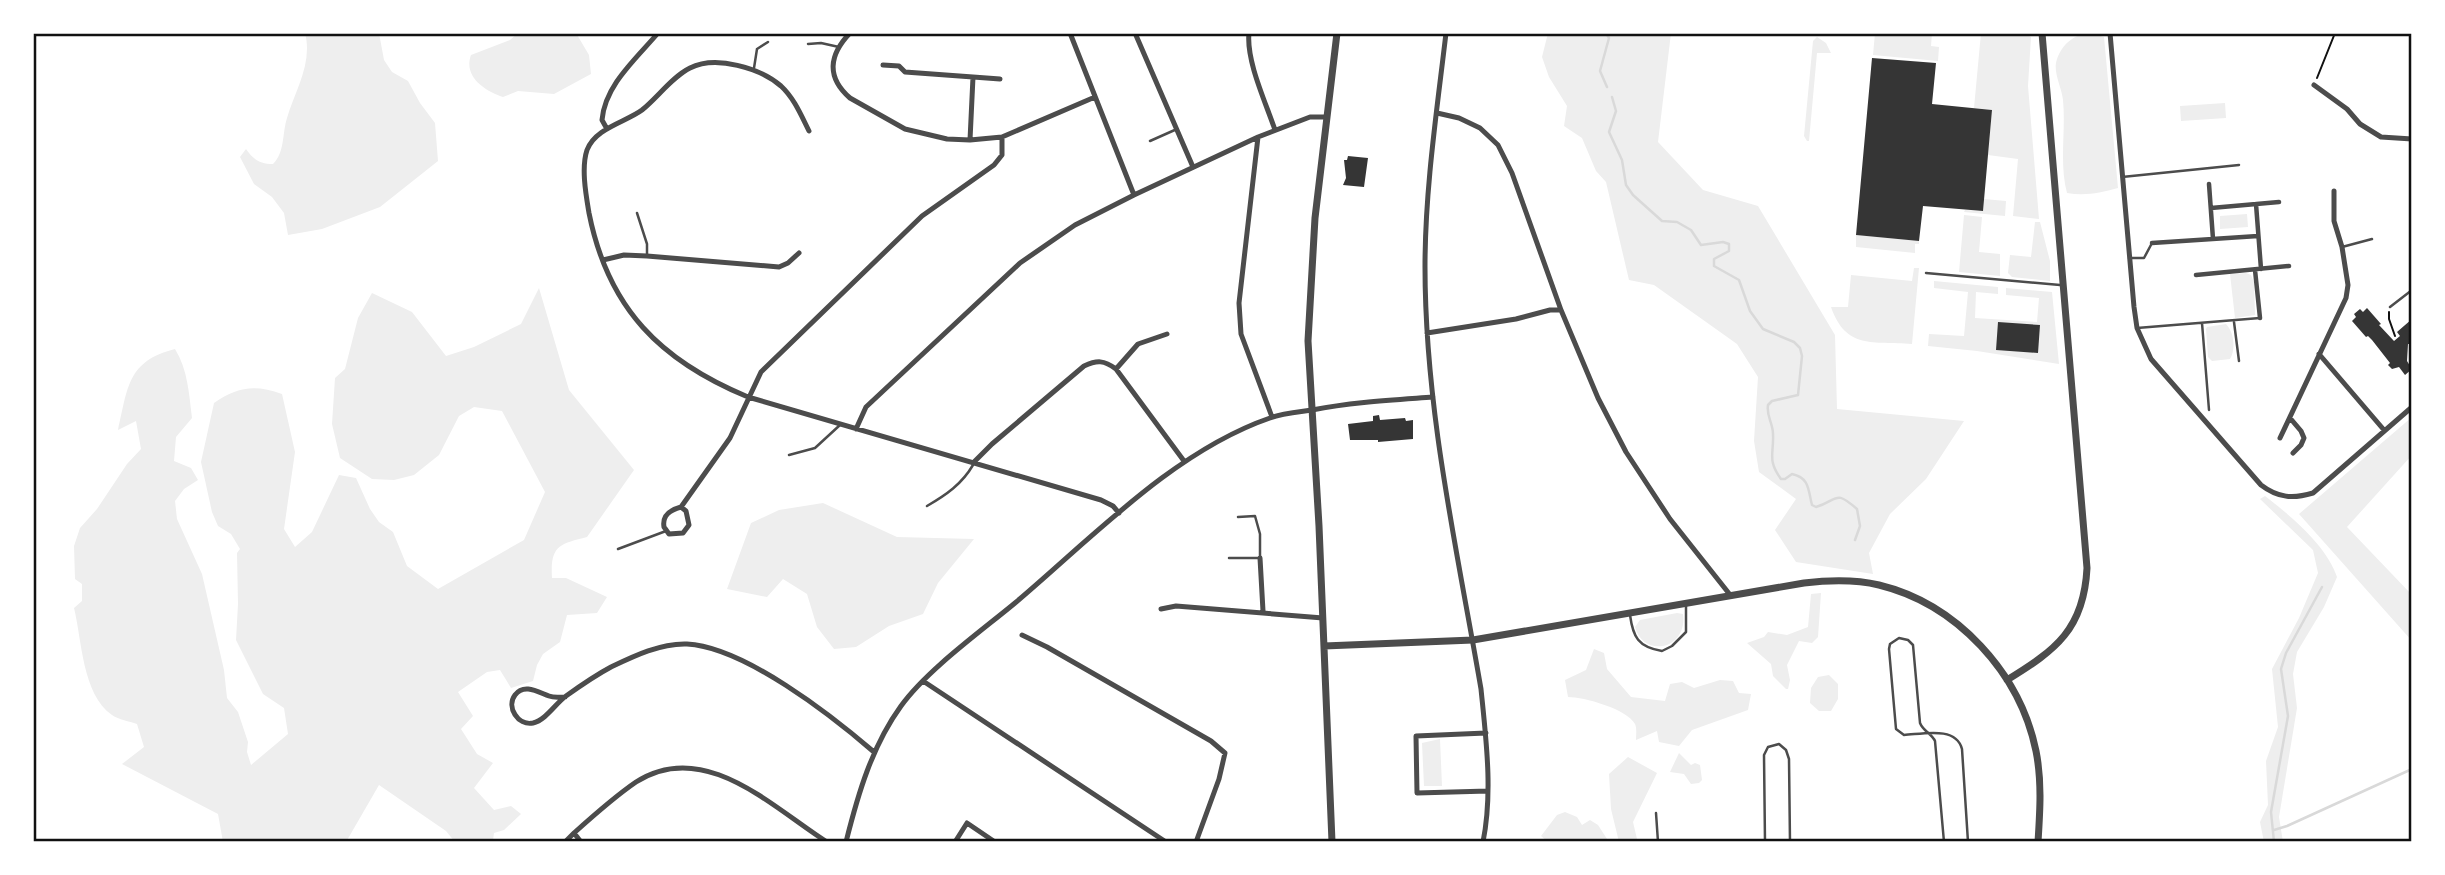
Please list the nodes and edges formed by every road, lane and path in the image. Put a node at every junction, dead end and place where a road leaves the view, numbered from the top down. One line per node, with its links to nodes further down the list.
1 (658, 33): 23 (street)
2 (850, 33): 13 (street)
3 (1070, 33): 19 (street)
4 (1135, 33): 22 (street)
5 (1249, 33): 24 (street)
6 (1338, 33): 21 (street)
7 (1447, 33): 20 (street)
8 (2042, 33): 54 (street)
9 (2110, 33): 33 (street)
10 (2335, 33): 18 (path)
11 (768, 42): 15 (lane)
12 (808, 44): 13 (lane)
13 (839, 47): 29 (street)
14 (883, 65): 16 (street)
15 (753, 71): 23 (street); 25 (street)
16 (973, 77): 17 (street); 29 (street)
17 (1000, 79)
18 (2314, 85): 28 (street)
19 (1096, 97): 26 (street); 36 (street)
20 (1437, 113): 57 (street); 62 (street)
21 (1326, 117): 24 (street); 71 (street)
22 (1177, 129): 30 (lane); 32 (street)
23 (607, 130): 49 (street)
24 (1275, 130): 27 (street)
25 (809, 131)
26 (1002, 137): 29 (street); 68 (street)
27 (1258, 137): 32 (street); 73 (street)
28 (2412, 139)
29 (970, 140)
30 (1150, 141)
31 (2239, 165): 33 (lane)
32 (1192, 167): 36 (street)
33 (2122, 177): 48 (street)
34 (2209, 184): 39 (street)
35 (2334, 191): 45 (street)
36 (1133, 195): 76 (street)
37 (2279, 202): 38 (street)
38 (2256, 204): 39 (street); 41 (street)
39 (2211, 208): 42 (street)
40 (637, 213): 47 (lane)
41 (2259, 236): 42 (street); 51 (street)
42 (2213, 239): 44 (street)
43 (2372, 239): 45 (lane)
44 (2152, 243): 48 (lane)
45 (2342, 247): 65 (street)
46 (799, 253): 47 (street)
47 (647, 256): 49 (street)
48 (2129, 258): 61 (street)
49 (603, 260): 68 (street)
50 (2289, 267): 51 (street)
51 (2258, 269): 53 (street); 58 (street)
52 (1926, 273): 54 (lane)
53 (2196, 275)
54 (2063, 285): 100 (street)
55 (2412, 290): 56 (lane)
56 (2390, 307): 64 (path)
57 (1561, 310): 62 (street); 91 (street)
58 (2260, 318): 59 (lane)
59 (2234, 320): 60 (lane); 66 (lane)
60 (2202, 323): 61 (lane); 72 (lane)
61 (2137, 328): 77 (street)
62 (1427, 332): 69 (street)
63 (1167, 334): 67 (street)
64 (2395, 336)
65 (2319, 354): 74 (street); 77 (street)
66 (2239, 360)
67 (1116, 369): 81 (street); 82 (street)
68 (748, 397): 75 (street); 84 (street)
69 (1433, 397): 71 (street); 98 (street)
70 (2412, 407): 77 (street)
71 (1312, 410): 73 (street); 96 (street)
72 (2209, 410)
73 (1272, 417): 81 (street)
74 (2290, 418): 78 (street); 79 (street)
75 (840, 425): 76 (street); 80 (lane)
76 (856, 429): 82 (street)
77 (2384, 430)
78 (2280, 438)
79 (2293, 453)
80 (789, 456)
81 (1184, 461): 85 (street)
82 (974, 462): 83 (lane); 85 (street)
83 (927, 506)
84 (681, 508): 87 (street); 87 (street)
85 (1119, 513): 101 (street)
86 (1238, 517): 90 (lane)
87 (666, 531): 88 (lane)
88 (618, 549)
89 (1229, 558): 90 (lane)
90 (1260, 558): 94 (street)
91 (1731, 596): 92 (street); 100 (street)
92 (1686, 605): 95 (street); 95 (lane)
93 (1161, 609): 94 (street)
94 (1263, 611): 96 (street)
95 (1630, 615): 98 (street)
96 (1323, 618): 99 (street)
97 (1021, 635): 116 (street)
98 (1473, 640): 99 (street); 103 (street)
99 (1324, 646): 117 (street)
100 (2007, 680): 124 (street)
101 (923, 681): 105 (street); 115 (street)
102 (565, 697): 102 (street); 105 (street)
103 (1486, 733): 106 (street); 106 (street)
104 (1930, 734): 104 (lane); 122 (lane); 123 (lane)
105 (874, 752): 112 (street)
106 (1488, 791): 118 (street)
107 (1656, 813): 119 (lane)
108 (574, 833): 109 (street); 110 (street); 111 (street)
109 (565, 842)
110 (581, 842)
111 (827, 842)
112 (846, 842)
113 (955, 842): 114 (street)
114 (995, 842)
115 (1166, 842)
116 (1196, 842)
117 (1332, 842)
118 (1483, 842)
119 (1658, 842)
120 (1765, 842): 121 (lane)
121 (1790, 842)
122 (1944, 842)
123 (1968, 842)
124 (2038, 842)

